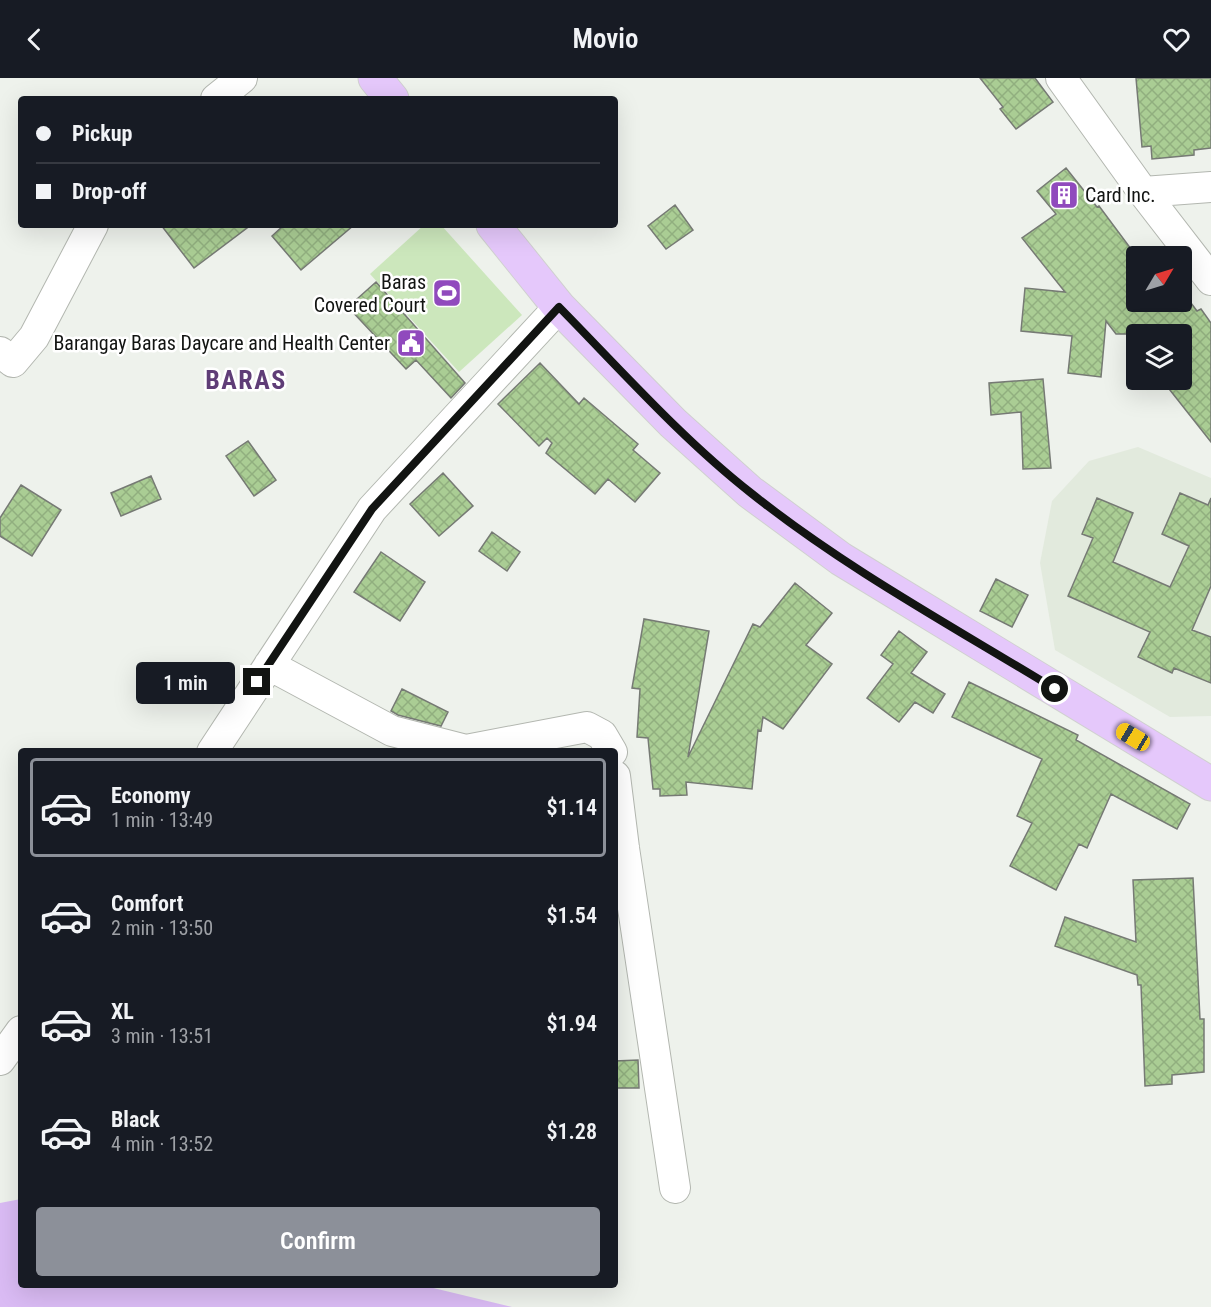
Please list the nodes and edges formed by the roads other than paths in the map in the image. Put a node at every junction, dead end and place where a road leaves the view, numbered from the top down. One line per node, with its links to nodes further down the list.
1 (242, 78): 4 (street)
2 (375, 78): 5 (main road)
3 (1061, 78): 7 (street)
4 (220, 96)
5 (390, 96)
6 (1211, 187): 7 (street)
7 (1143, 192): 10 (street)
8 (91, 228): 12 (street)
9 (495, 228): 11 (main road)
10 (1211, 280)
11 (559, 307): 13 (street); 18 (main road)
12 (0, 352)
13 (269, 665): 14 (street); 15 (street)
14 (215, 748)
15 (458, 748)
16 (477, 748): 17 (street)
17 (610, 748)
18 (1211, 784)
19 (618, 800): 22 (street)
20 (18, 1035): 21 (street)
21 (0, 1060)
22 (675, 1188)

